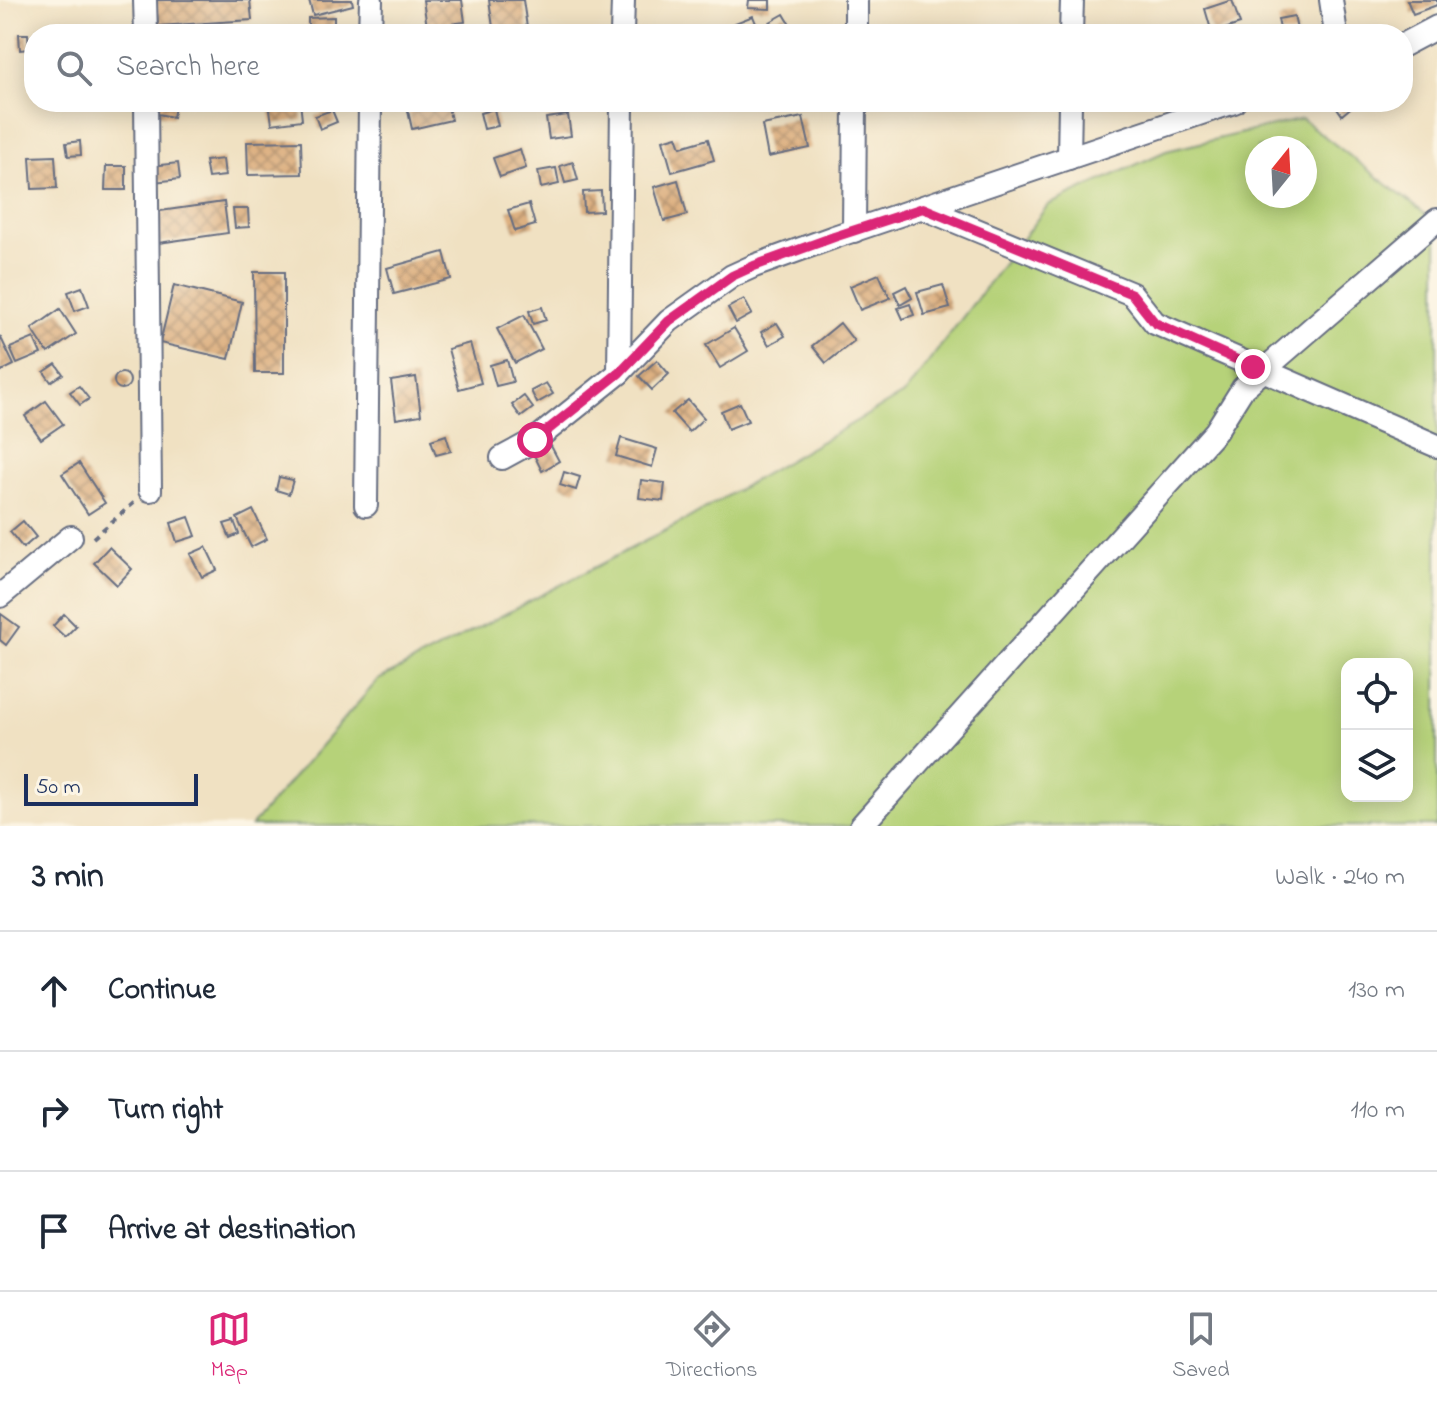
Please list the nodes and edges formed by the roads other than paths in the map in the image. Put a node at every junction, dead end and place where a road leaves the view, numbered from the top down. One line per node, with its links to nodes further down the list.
1 (145, 0): 7 (street)
2 (371, 0): 8 (street)
3 (623, 0): 9 (street)
4 (856, 0): 10 (street)
5 (1072, 0): 11 (street)
6 (1331, 0): 12 (street)
7 (146, 24)
8 (370, 24)
9 (622, 24)
10 (856, 24)
11 (1071, 24)
12 (1335, 24)
13 (1437, 27): 14 (street)
14 (1413, 40)
15 (146, 112): 29 (street)
16 (370, 112): 30 (street)
17 (622, 112): 26 (street)
18 (855, 112): 24 (street)
19 (1070, 112): 21 (street)
20 (1205, 112): 21 (street)
21 (1069, 158): 22 (street)
22 (923, 208): 24 (street); 25 (street)
23 (1437, 220): 25 (street)
24 (854, 231): 26 (street)
25 (1264, 372): 27 (street); 33 (street)
26 (619, 373): 28 (street)
27 (1437, 446)
28 (502, 458)
29 (150, 490)
30 (366, 505)
31 (71, 537): 32 (street)
32 (0, 596)
33 (861, 826)

